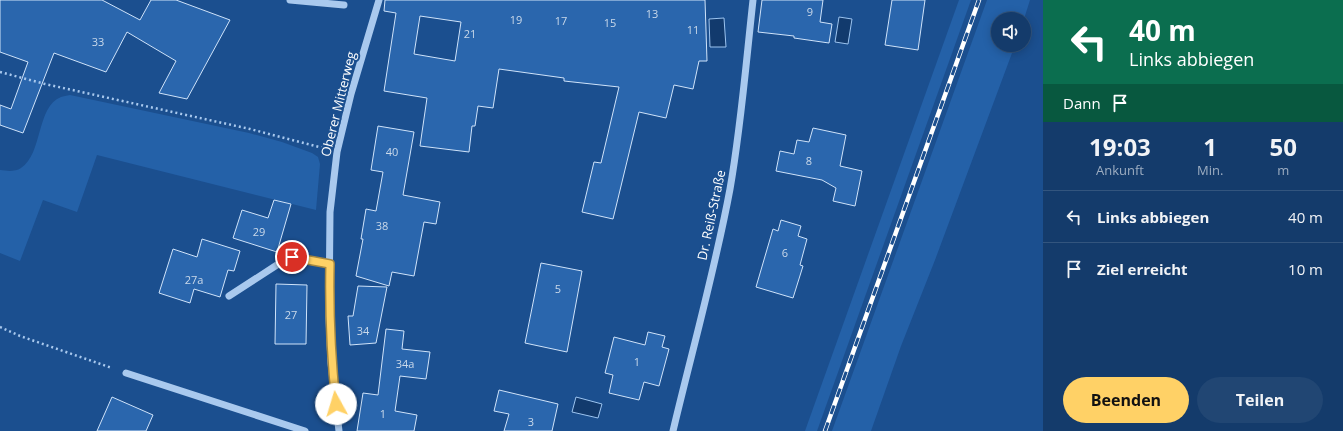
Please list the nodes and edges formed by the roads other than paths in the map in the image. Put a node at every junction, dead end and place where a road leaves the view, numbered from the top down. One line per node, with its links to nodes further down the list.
1 (290, 0): 4 (street)
2 (378, 0): 5 (street, Oberer Mitterweg)
3 (753, 0): 10 (street, Dr. Reiß-Straße)
4 (344, 4)
5 (330, 264): 6 (street); 9 (street, Oberer Mitterweg)
6 (229, 296)
7 (126, 373): 8 (street)
8 (305, 431)
9 (339, 431)
10 (673, 431)

